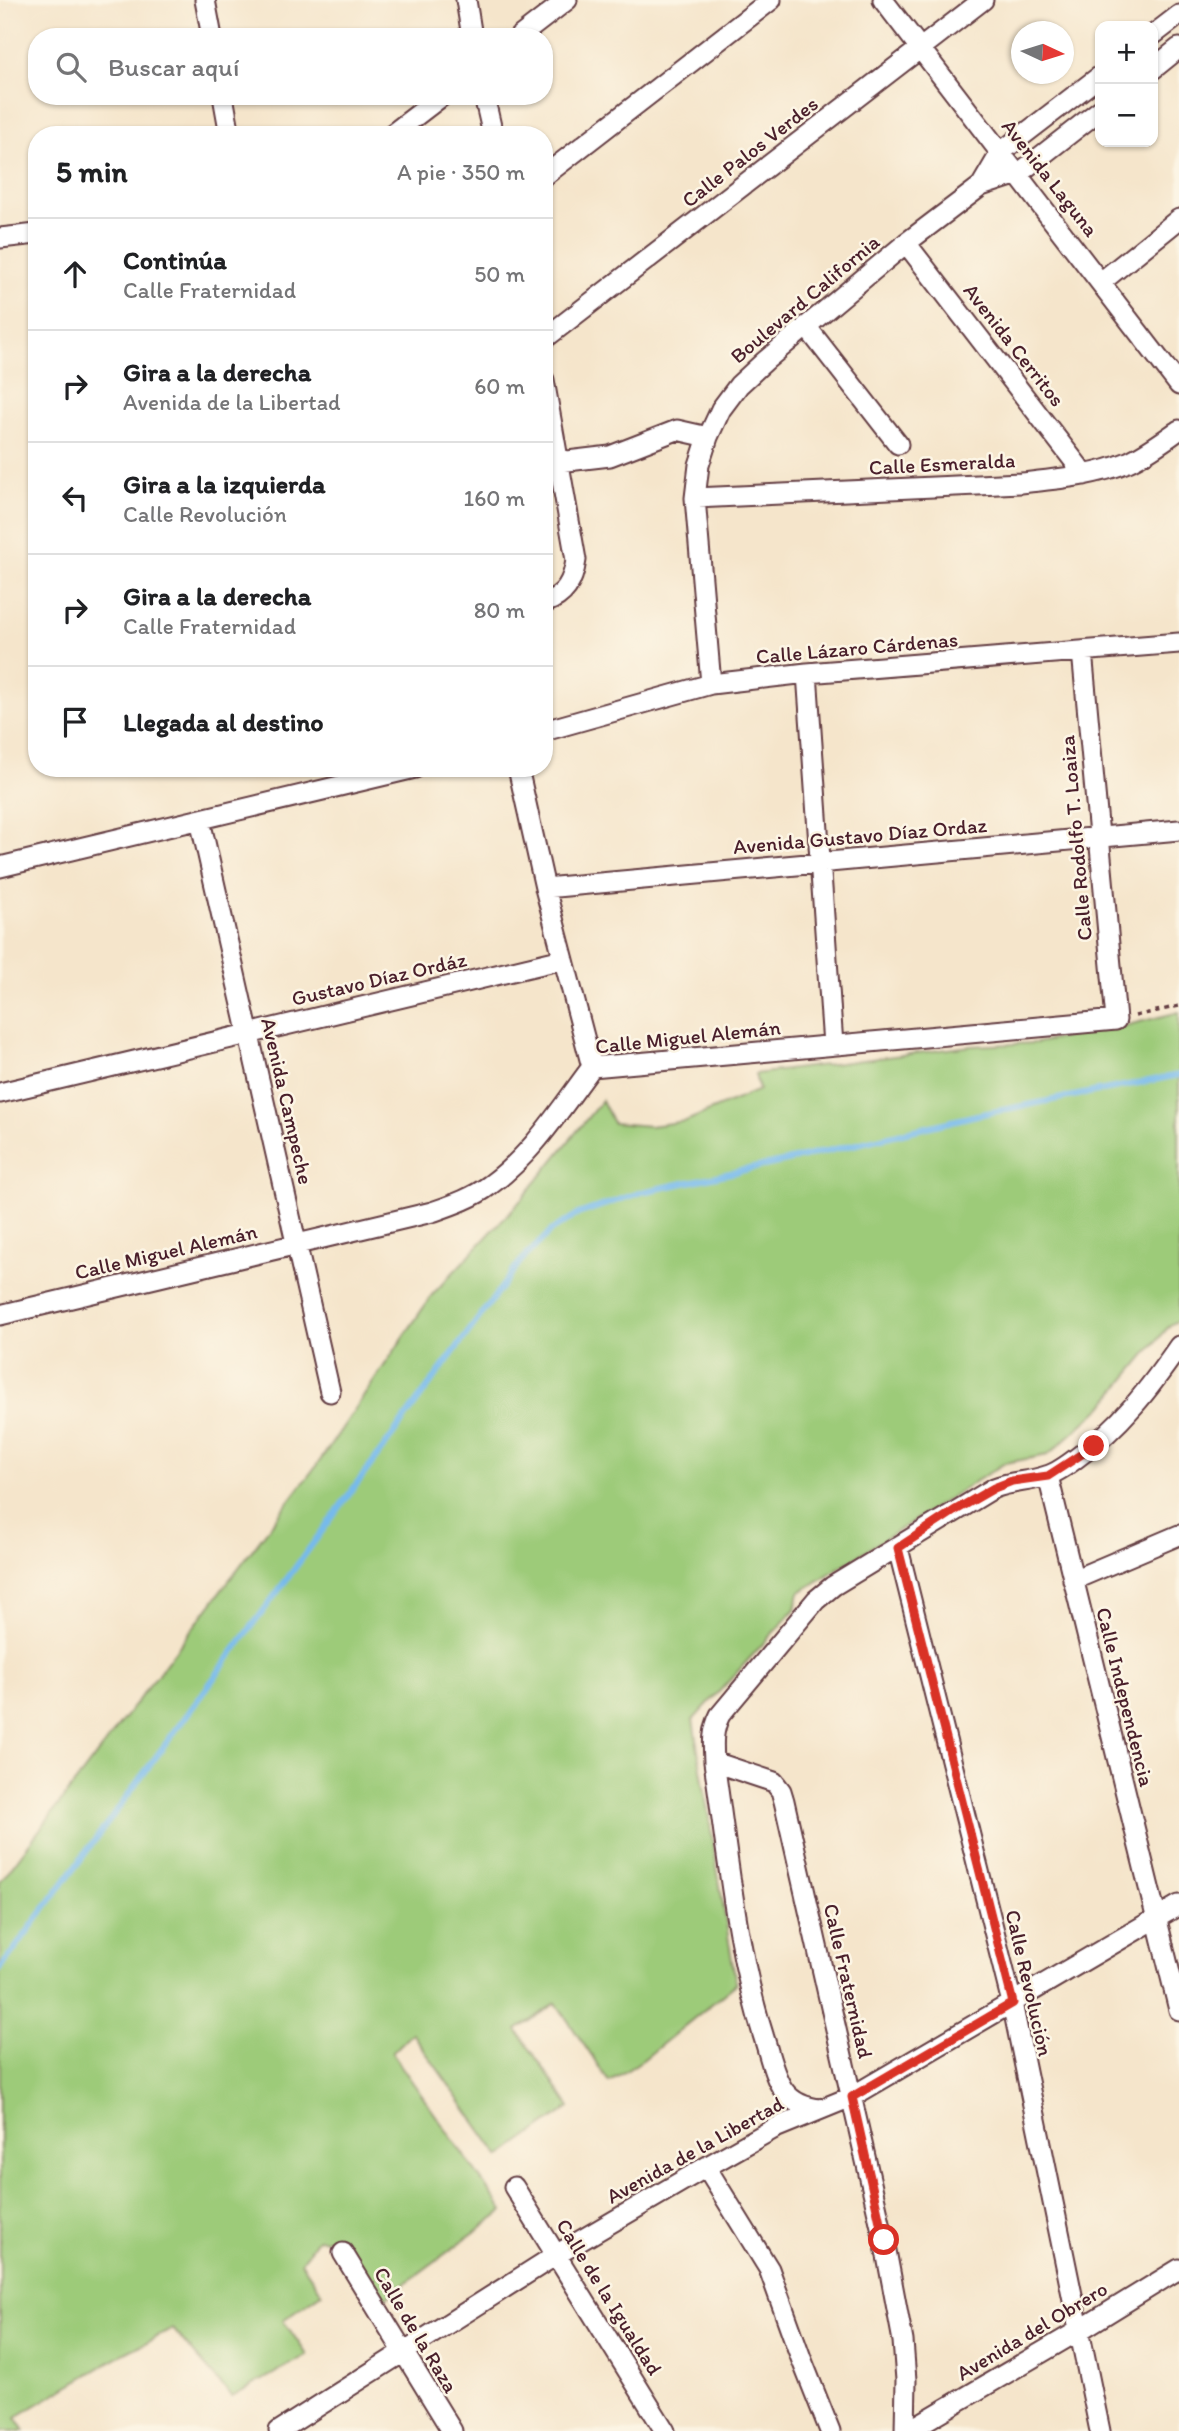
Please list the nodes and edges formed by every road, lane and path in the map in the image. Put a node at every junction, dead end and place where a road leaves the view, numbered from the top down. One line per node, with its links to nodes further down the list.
1 (205, 0): 8 (street)
2 (466, 0): 9 (street)
3 (567, 0): 10 (street)
4 (771, 0): 24 (street)
5 (883, 0): 13 (street, Avenida Laguna)
6 (983, 0): 13 (street, Calle Palos Verdes)
7 (1179, 15): 11 (street)
8 (210, 28)
9 (471, 28)
10 (531, 28)
11 (1158, 31)
12 (1179, 48): 14 (street)
13 (921, 49): 23 (street, Avenida Laguna); 33 (street, Calle Palos Verdes)
14 (1158, 65)
15 (1095, 80): 23 (street, Boulevard California)
16 (225, 105): 20 (street)
17 (430, 105): 21 (street)
18 (486, 105): 22 (street)
19 (1095, 114): 25 (street, Boulevard California)
20 (228, 126)
21 (403, 126)
22 (491, 126)
23 (1000, 152): 25 (street, Avenida Laguna); 26 (street, Boulevard California)
24 (553, 169)
25 (1018, 174): 26 (street, Boulevard California); 31 (street, Avenida Laguna)
26 (981, 186): 30 (street, Boulevard California)
27 (1179, 219): 31 (street)
28 (28, 235): 29 (street)
29 (0, 238)
30 (906, 243): 32 (street, Boulevard California); 40 (street, Avenida Cerritos)
31 (1101, 282): 34 (street, Avenida Laguna)
32 (806, 326): 37 (street, Boulevard California); 38 (street)
33 (553, 332)
34 (1179, 386)
35 (553, 429): 39 (street)
36 (1179, 430): 40 (street, Calle Esmeralda)
37 (708, 437): 39 (street); 41 (street, Boulevard California)
38 (898, 444)
39 (559, 461): 42 (street)
40 (1085, 475): 41 (street, Calle Esmeralda)
41 (695, 498): 46 (street, Boulevard California)
42 (553, 599)
43 (1179, 643): 44 (street, Calle Lázaro Cárdenas)
44 (1082, 651): 45 (street, Calle Lázaro Cárdenas); 52 (street, Calle Rodolfo T. Loaiza)
45 (807, 673): 46 (street, Calle Lázaro Cárdenas); 53 (street)
46 (711, 684): 47 (street, Calle Lázaro Cárdenas)
47 (553, 728)
48 (378, 777): 50 (street)
49 (520, 777): 55 (street)
50 (200, 820): 54 (street); 59 (street, Avenida Campeche)
51 (1179, 830): 52 (street, Avenida Gustavo Díaz Ordaz)
52 (1099, 837): 53 (street, Avenida Gustavo Díaz Ordaz); 58 (street, Calle Rodolfo T. Loaiza)
53 (820, 863): 55 (street, Avenida Gustavo Díaz Ordaz); 60 (street)
54 (0, 867)
55 (545, 888): 56 (street)
56 (564, 959): 59 (street, Gustavo Díaz Ordáz); 61 (street)
57 (1179, 1006): 58 (path)
58 (1116, 1020): 60 (street, Calle Miguel Alemán)
59 (249, 1034): 62 (street, Gustavo Díaz Ordáz); 63 (street, Avenida Campeche)
60 (833, 1045): 61 (street, Calle Miguel Alemán)
61 (592, 1067): 63 (street, Calle Miguel Alemán)
62 (0, 1093)
63 (296, 1244): 64 (street, Calle Miguel Alemán); 66 (street, Avenida Campeche)
64 (0, 1315)
65 (1179, 1348): 67 (street)
66 (330, 1392)
67 (1048, 1476): 69 (street); 70 (street, Calle Independencia)
68 (1179, 1535): 70 (street)
69 (898, 1548): 71 (street); 74 (street, Calle Revolución)
70 (1073, 1580): 73 (street, Calle Independencia)
71 (714, 1762): 76 (street, Calle Fraternidad); 77 (street)
72 (1179, 1905): 73 (street, Avenida de la Libertad)
73 (1156, 1920): 74 (street, Avenida de la Libertad); 75 (street, Calle Independencia)
74 (1013, 2003): 76 (street, Avenida de la Libertad); 83 (street, Calle Revolución)
75 (1179, 2010)
76 (852, 2097): 77 (street, Avenida de la Libertad); 89 (street, Calle Fraternidad)
77 (821, 2109): 78 (street, Avenida de la Libertad)
78 (706, 2167): 81 (street, Avenida de la Libertad); 88 (street)
79 (514, 2187): 81 (street, Calle de la Igualdad)
80 (343, 2253): 84 (street, Calle de la Raza)
81 (556, 2255): 84 (street, Avenida de la Libertad); 87 (street, Calle de la Igualdad)
82 (1179, 2269): 83 (street, Avenida del Obrero)
83 (1080, 2330): 89 (street, Avenida del Obrero); 90 (street, Calle Revolución)
84 (403, 2354): 85 (street, Avenida de la Libertad); 86 (street, Calle de la Raza)
85 (279, 2431)
86 (452, 2431)
87 (665, 2431)
88 (830, 2431)
89 (906, 2431)
90 (1100, 2431)

